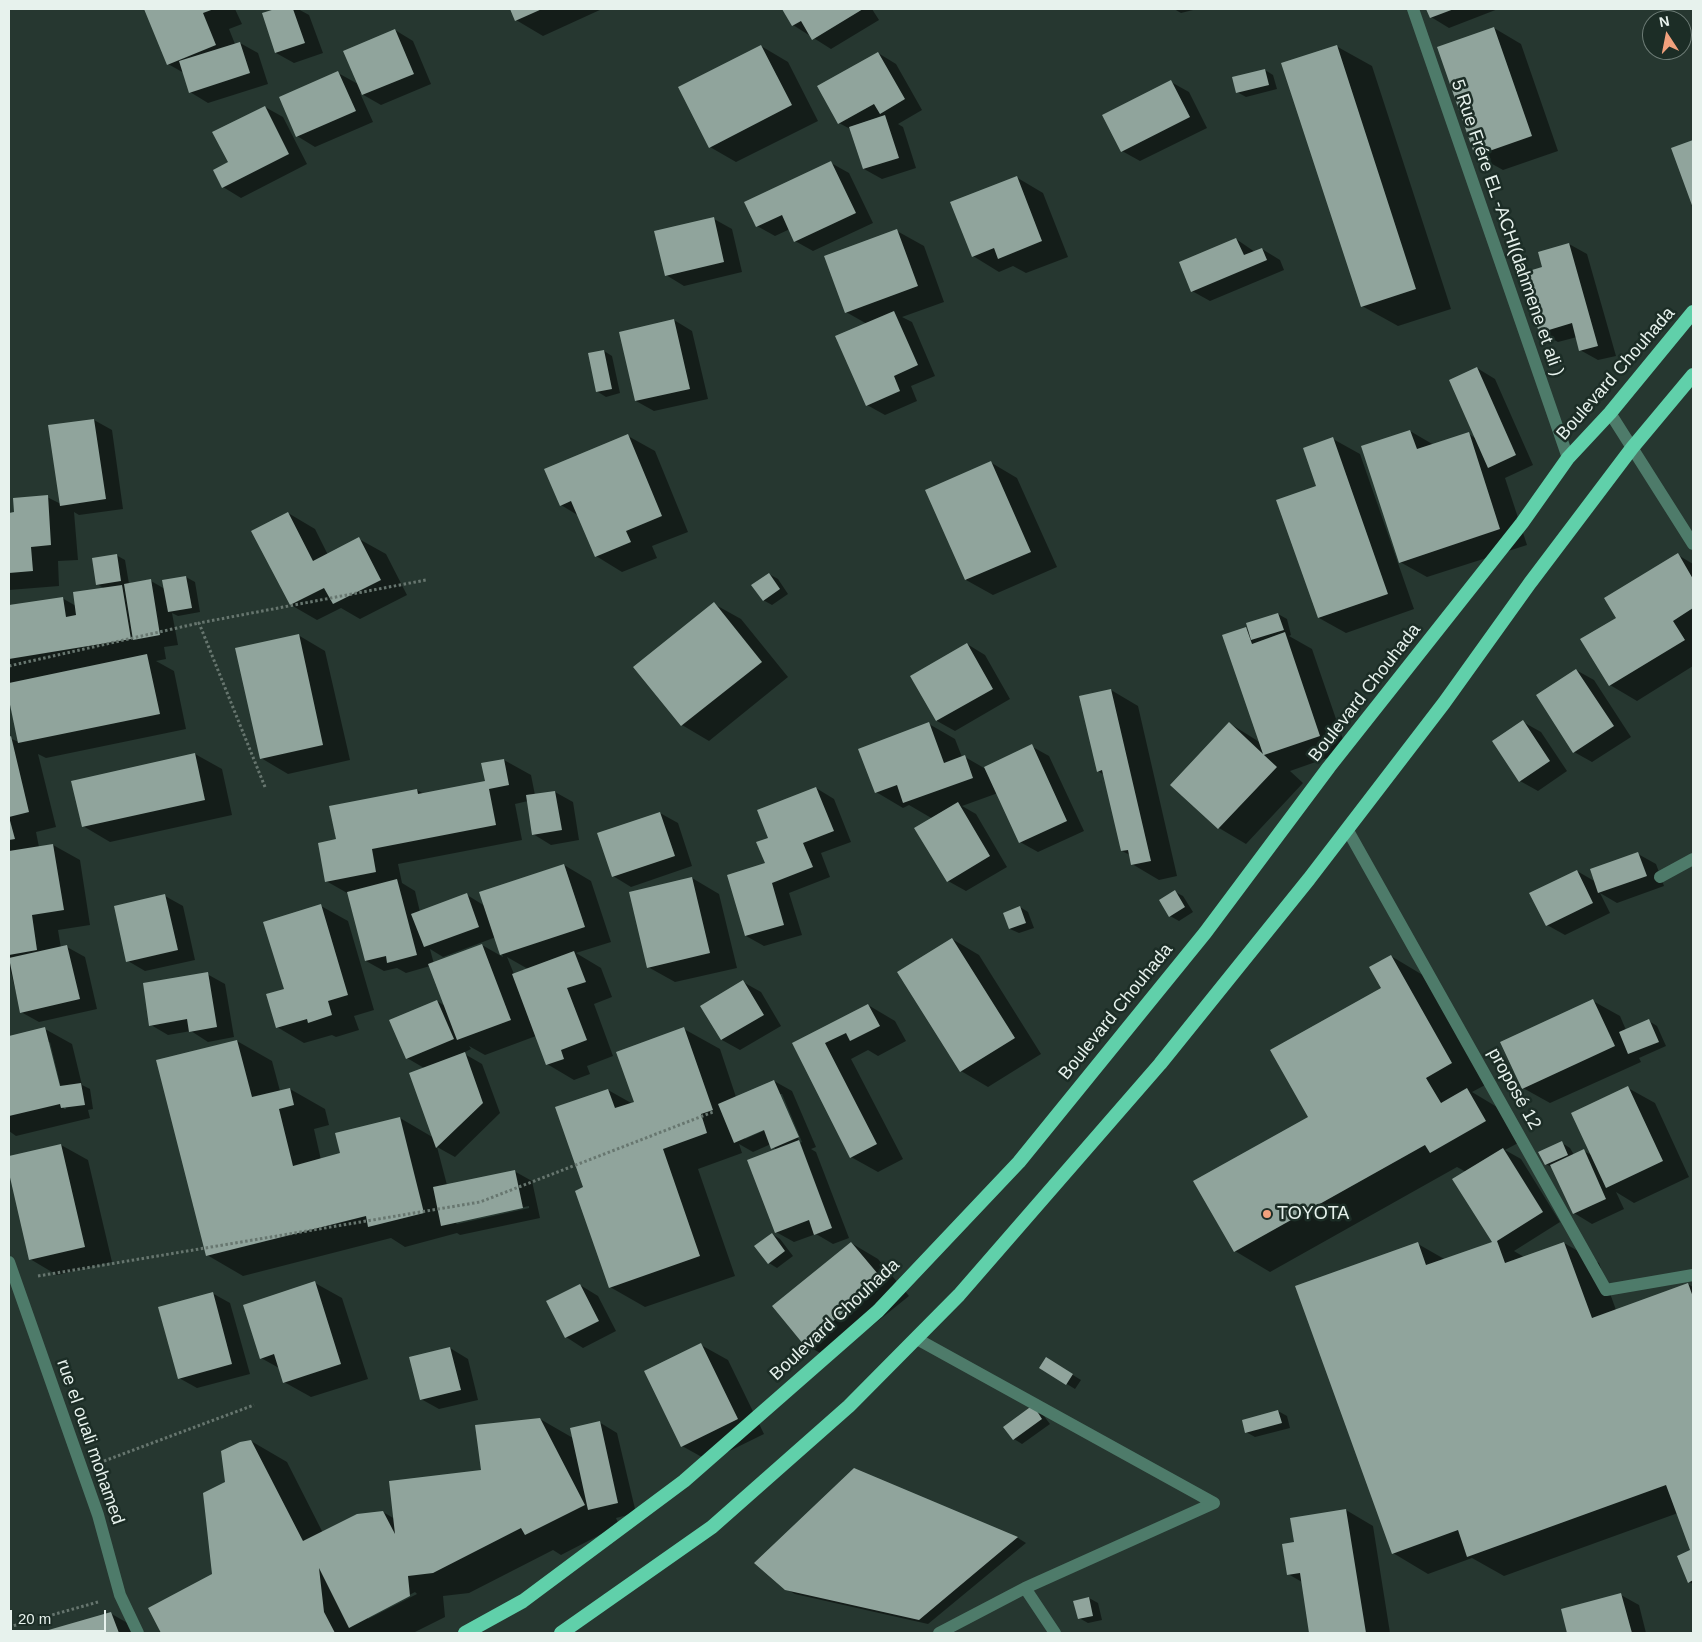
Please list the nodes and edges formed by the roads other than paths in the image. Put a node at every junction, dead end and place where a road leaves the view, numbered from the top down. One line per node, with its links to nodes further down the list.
1 (1413, 9): 6 (street, 5 Rue Frére EL -ACHI(dahmene et ali ))
2 (1693, 312): 4 (highway, Boulevard Chouhada)
3 (1693, 375): 5 (highway)
4 (1610, 413): 5 (street); 6 (highway, Boulevard Chouhada)
5 (1632, 448): 7 (street); 8 (highway)
6 (1568, 458): 16 (highway, Boulevard Chouhada)
7 (1693, 544)
8 (1347, 829): 12 (street, proposé 12); 13 (highway)
9 (1693, 859): 10 (street)
10 (1660, 877)
11 (9, 1262): 15 (street, rue el ouali mohamed)
12 (1693, 1275)
13 (917, 1338): 14 (street); 17 (highway)
14 (1025, 1588): 18 (street); 19 (street)
15 (138, 1633)
16 (465, 1633)
17 (561, 1633)
18 (939, 1633)
19 (1055, 1633)

